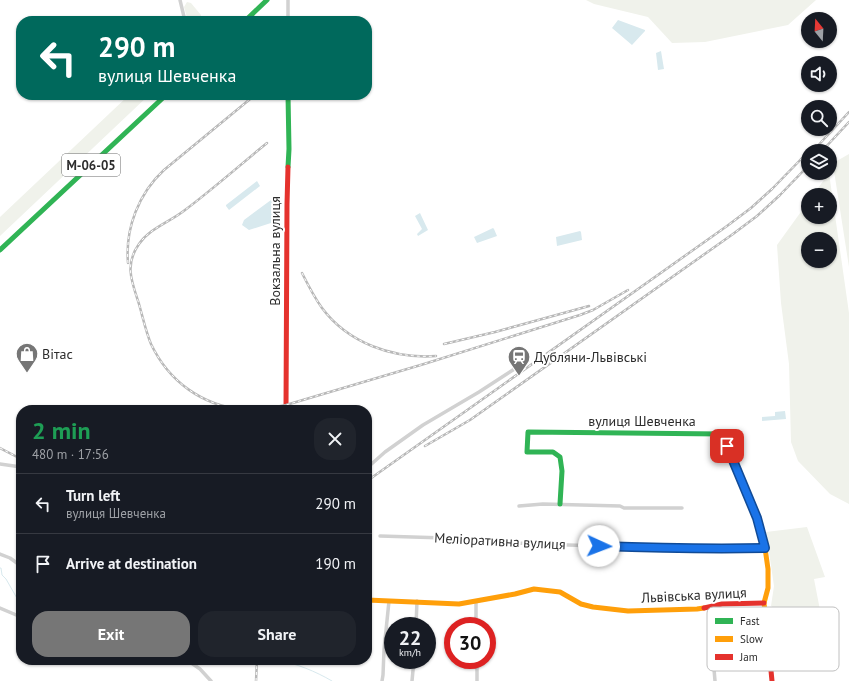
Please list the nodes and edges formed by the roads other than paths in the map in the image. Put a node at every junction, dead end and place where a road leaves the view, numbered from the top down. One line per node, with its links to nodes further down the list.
1 (180, 0): 4 (street)
2 (267, 0): 5 (main road)
3 (288, 0): 6 (street)
4 (184, 16)
5 (250, 16)
6 (288, 16)
7 (161, 100): 9 (main road, М-06-05)
8 (288, 100): 11 (main road, Вокзальна вулиця)
9 (0, 250)
10 (516, 368): 13 (street)
11 (286, 405)
12 (0, 464): 14 (street)
13 (372, 464)
14 (16, 466)
15 (560, 504): 16 (street); 17 (street); 19 (main road, вулиця Шевченка)
16 (519, 506)
17 (682, 508)
18 (380, 536): 19 (street, Меліоративна вулиця)
19 (765, 548): 26 (main road, вулиця Шевченка)
20 (0, 554): 21 (street)
21 (16, 562)
22 (372, 600): 23 (main road, Львівська вулиця)
23 (389, 601): 24 (main road, Львівська вулиця); 39 (street)
24 (417, 601): 25 (main road, Львівська вулиця); 31 (street)
25 (476, 601): 27 (main road, Львівська вулиця); 32 (street)
26 (764, 603): 27 (main road, Львівська вулиця); 28 (main road, вулиця Шевченка)
27 (712, 606)
28 (764, 607)
29 (0, 608): 30 (street)
30 (16, 615)
31 (416, 617)
32 (476, 617)
33 (194, 665): 38 (street)
34 (413, 669): 40 (street)
35 (477, 669): 41 (street)
36 (714, 671): 42 (street)
37 (771, 671): 43 (main road, вулиця Шевченка)
38 (211, 681)
39 (382, 681)
40 (412, 681)
41 (478, 681)
42 (715, 681)
43 (772, 681)

